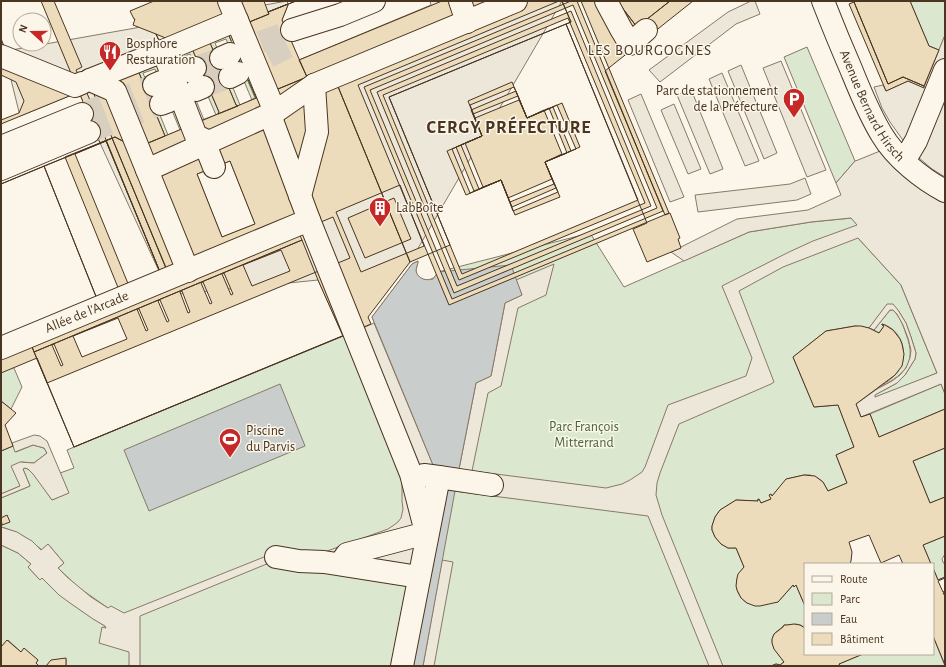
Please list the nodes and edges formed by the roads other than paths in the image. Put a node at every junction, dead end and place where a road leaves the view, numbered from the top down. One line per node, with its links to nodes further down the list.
1 (374, 1): 9 (street)
2 (460, 1): 7 (street)
3 (516, 1): 7 (street)
4 (606, 1): 8 (street)
5 (823, 1): 18 (street, Avenue Bernard Hirsch)
6 (233, 10): 10 (street); 15 (street)
7 (467, 22): 14 (street)
8 (646, 30)
9 (295, 36)
10 (163, 51): 16 (street); 21 (street)
11 (1, 56): 13 (street)
12 (945, 70): 18 (street)
13 (82, 84)
14 (314, 85): 15 (street); 23 (street)
15 (272, 114): 16 (street); 23 (street)
16 (205, 144): 19 (street); 21 (street)
17 (1, 147): 20 (street)
18 (904, 161): 22 (street, Avenue Bernard Hirsch)
19 (214, 167)
20 (1, 169)
21 (147, 170): 25 (street)
22 (945, 191)
23 (300, 196): 24 (street)
24 (309, 220): 25 (street, Allée de l'Arcade); 27 (street)
25 (181, 274): 26 (street, Allée de l'Arcade)
26 (1, 348)
27 (411, 474): 28 (street); 30 (street)
28 (439, 477): 29 (street); 30 (street)
29 (492, 485)
30 (428, 536): 32 (street); 33 (street)
31 (276, 557): 32 (street)
32 (340, 564): 33 (street)
33 (419, 577): 34 (street)
34 (402, 666)

